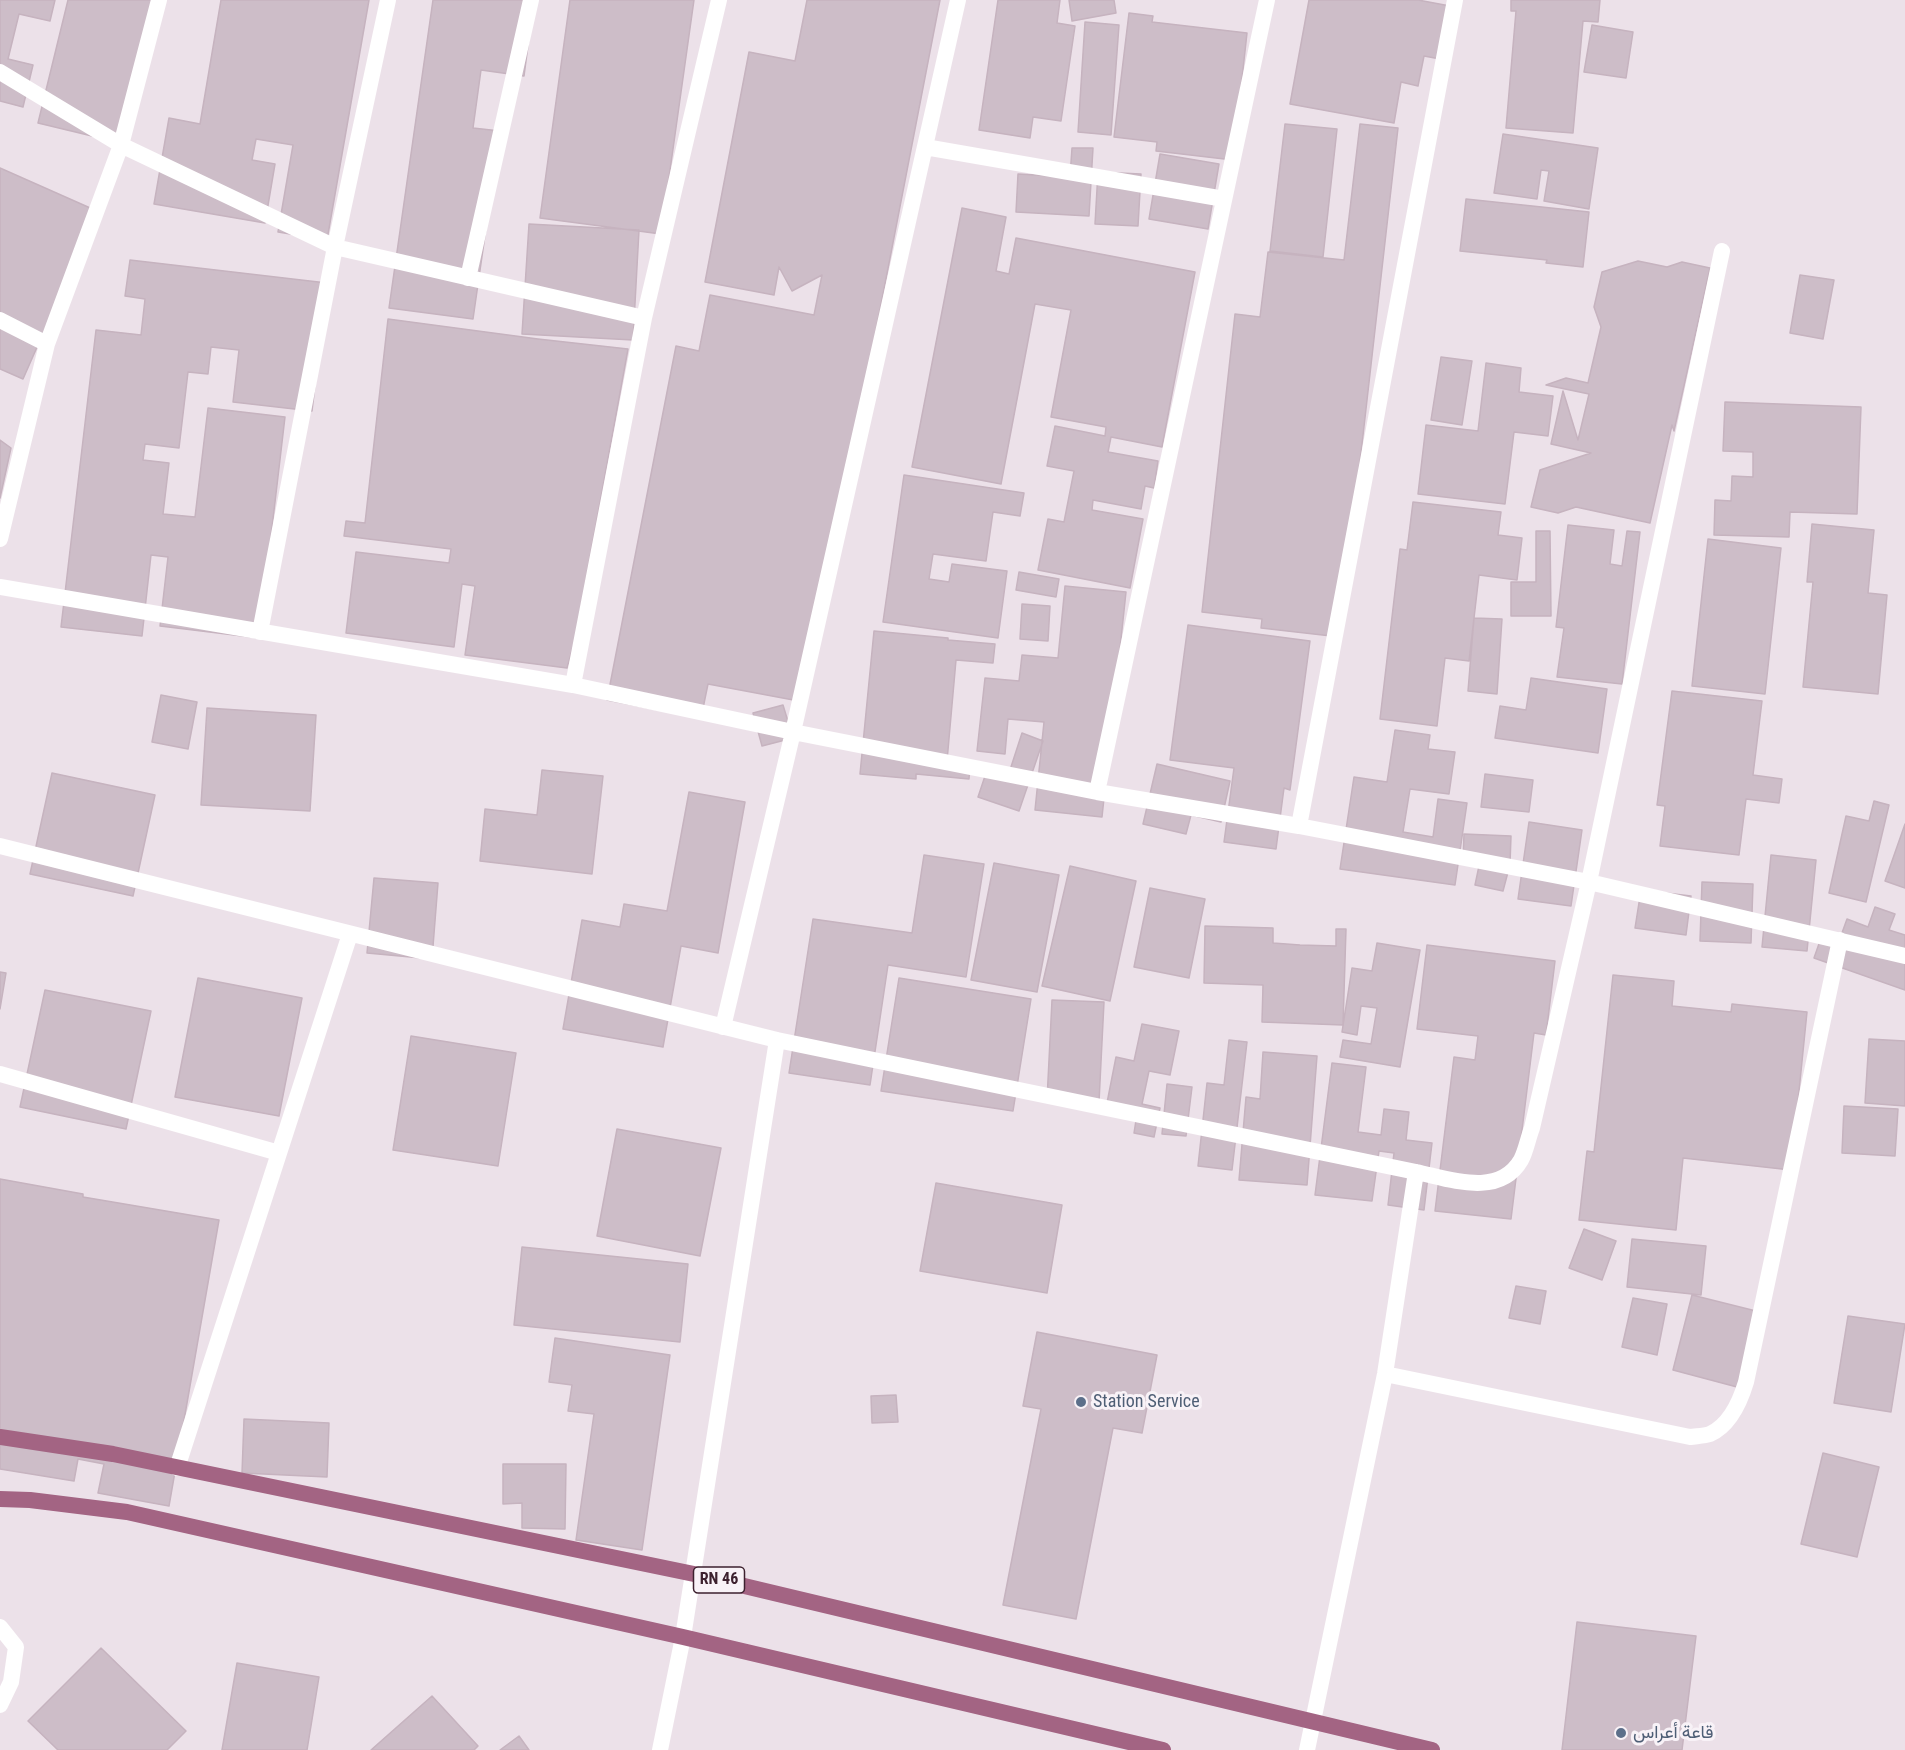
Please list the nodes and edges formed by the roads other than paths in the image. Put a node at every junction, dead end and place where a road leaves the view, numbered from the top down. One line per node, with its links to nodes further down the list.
1 (159, 0): 9 (street)
2 (388, 0): 12 (street)
3 (531, 0): 14 (street)
4 (719, 0): 15 (street)
5 (958, 0): 10 (street)
6 (1267, 0): 11 (street)
7 (1455, 0): 24 (street)
8 (0, 72): 9 (street)
9 (121, 145): 12 (street); 17 (street)
10 (925, 147): 11 (street); 22 (street)
11 (1224, 199): 23 (street)
12 (335, 247): 14 (street); 20 (street)
13 (1722, 251): 26 (street)
14 (468, 278): 15 (street)
15 (644, 318): 21 (street)
16 (0, 320): 17 (street)
17 (47, 344): 18 (street)
18 (0, 539)
19 (0, 587): 20 (street)
20 (260, 632): 21 (street)
21 (573, 685): 22 (street)
22 (793, 732): 23 (street); 30 (street)
23 (1097, 792): 24 (street)
24 (1299, 826): 26 (street)
25 (0, 846): 27 (street)
26 (1589, 882): 28 (street); 34 (street)
27 (350, 934): 30 (street); 33 (street)
28 (1840, 940): 29 (street); 35 (street)
29 (1905, 956)
30 (723, 1028): 31 (street)
31 (777, 1040): 34 (street); 39 (street)
32 (0, 1074): 33 (street)
33 (279, 1153): 37 (street)
34 (1416, 1172): 35 (street)
35 (1385, 1374): 43 (street)
36 (0, 1437): 37 (main road, RN 46)
37 (177, 1468): 39 (main road, RN 46)
38 (0, 1499): 41 (main road)
39 (694, 1574): 41 (street); 43 (main road, RN 46)
40 (0, 1627): 42 (street)
41 (683, 1637): 44 (street); 45 (main road)
42 (0, 1705)
43 (1312, 1723): 46 (street); 47 (main road, RN 46)
44 (660, 1750)
45 (1163, 1750)
46 (1307, 1750)
47 (1431, 1750)

